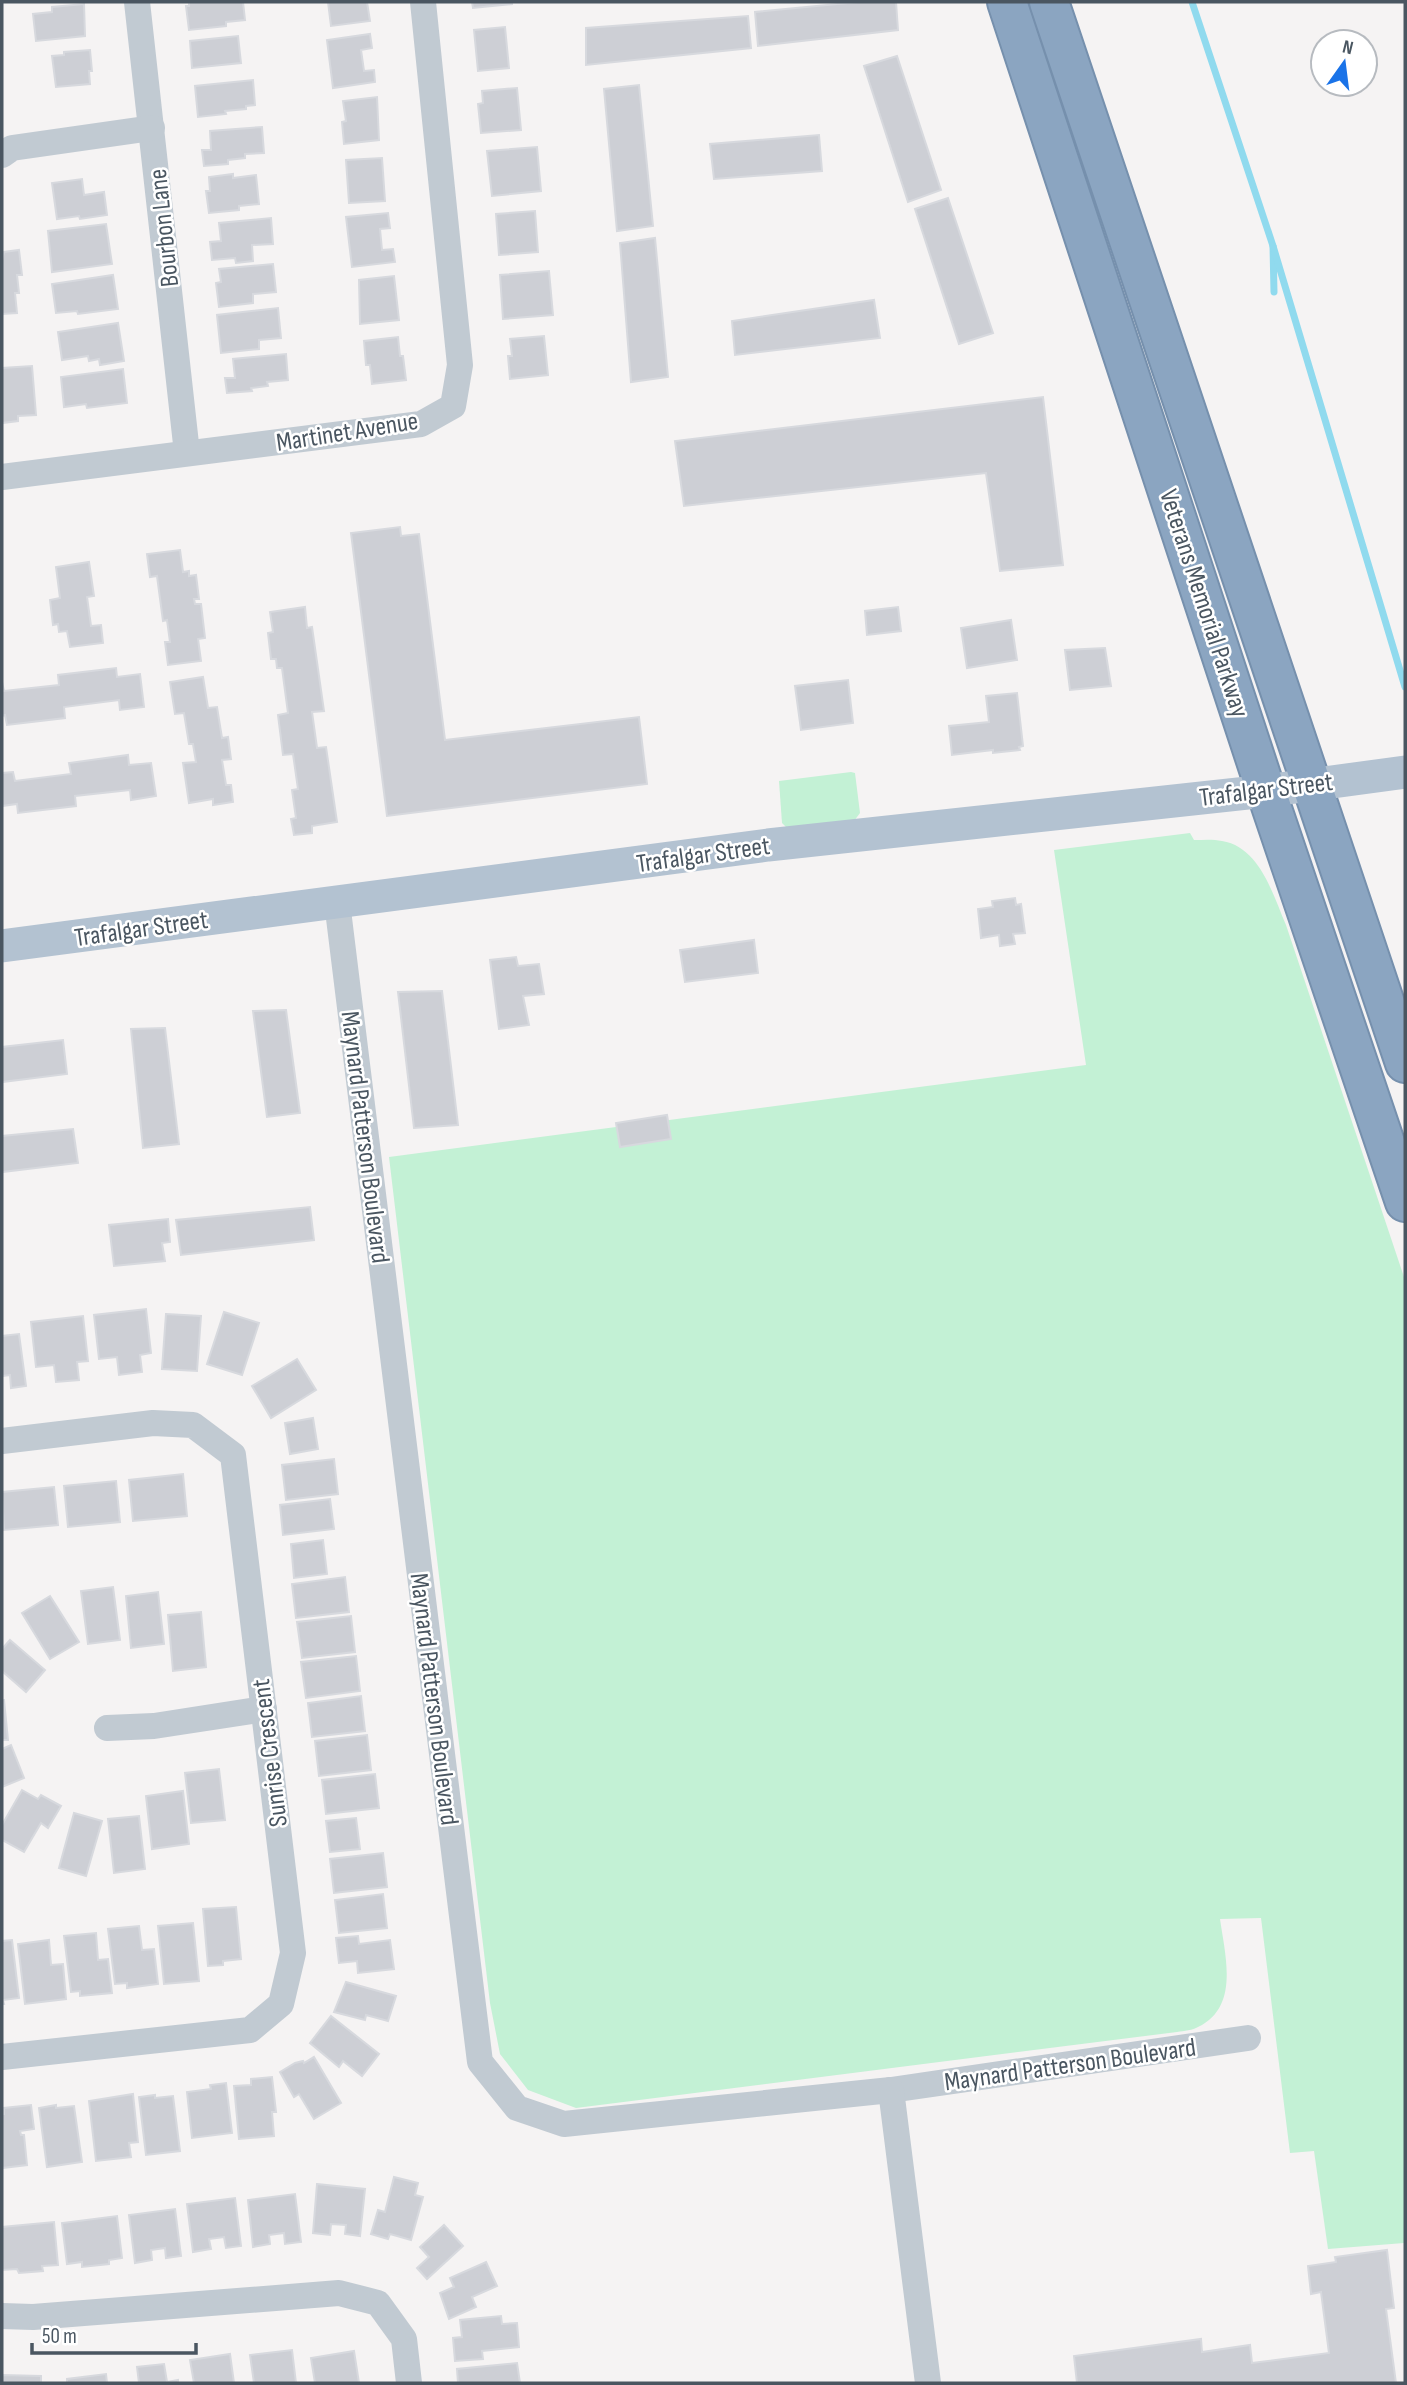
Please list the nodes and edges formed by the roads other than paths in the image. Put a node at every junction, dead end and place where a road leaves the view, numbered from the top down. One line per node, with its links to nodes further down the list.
1 (137, 2): 5 (street, Bourbon Lane)
2 (423, 2): 7 (street, Martinet Avenue)
3 (1007, 2): 11 (highway, Veterans Memorial Parkway)
4 (1049, 2): 10 (highway, Veterans Memorial Parkway)
5 (152, 128): 6 (street); 7 (street, Bourbon Lane)
6 (2, 155)
7 (187, 453): 8 (street, Martinet Avenue)
8 (2, 477)
9 (1405, 772): 10 (main road, Trafalgar Street)
10 (1312, 783): 11 (main road, Trafalgar Street); 14 (highway, Veterans Memorial Parkway)
11 (1266, 791): 12 (main road, Trafalgar Street); 15 (highway, Veterans Memorial Parkway)
12 (337, 902): 13 (main road, Trafalgar Street); 21 (street, Maynard Patterson Boulevard)
13 (2, 946)
14 (1405, 1063)
15 (1405, 1202)
16 (2, 1441): 17 (street, Sunrise Crescent)
17 (264, 1709): 18 (street); 20 (street, Sunrise Crescent)
18 (107, 1728)
19 (1248, 2038): 21 (street, Maynard Patterson Boulevard)
20 (2, 2057)
21 (891, 2090): 24 (street)
22 (2, 2316): 23 (street)
23 (409, 2383)
24 (928, 2383)

